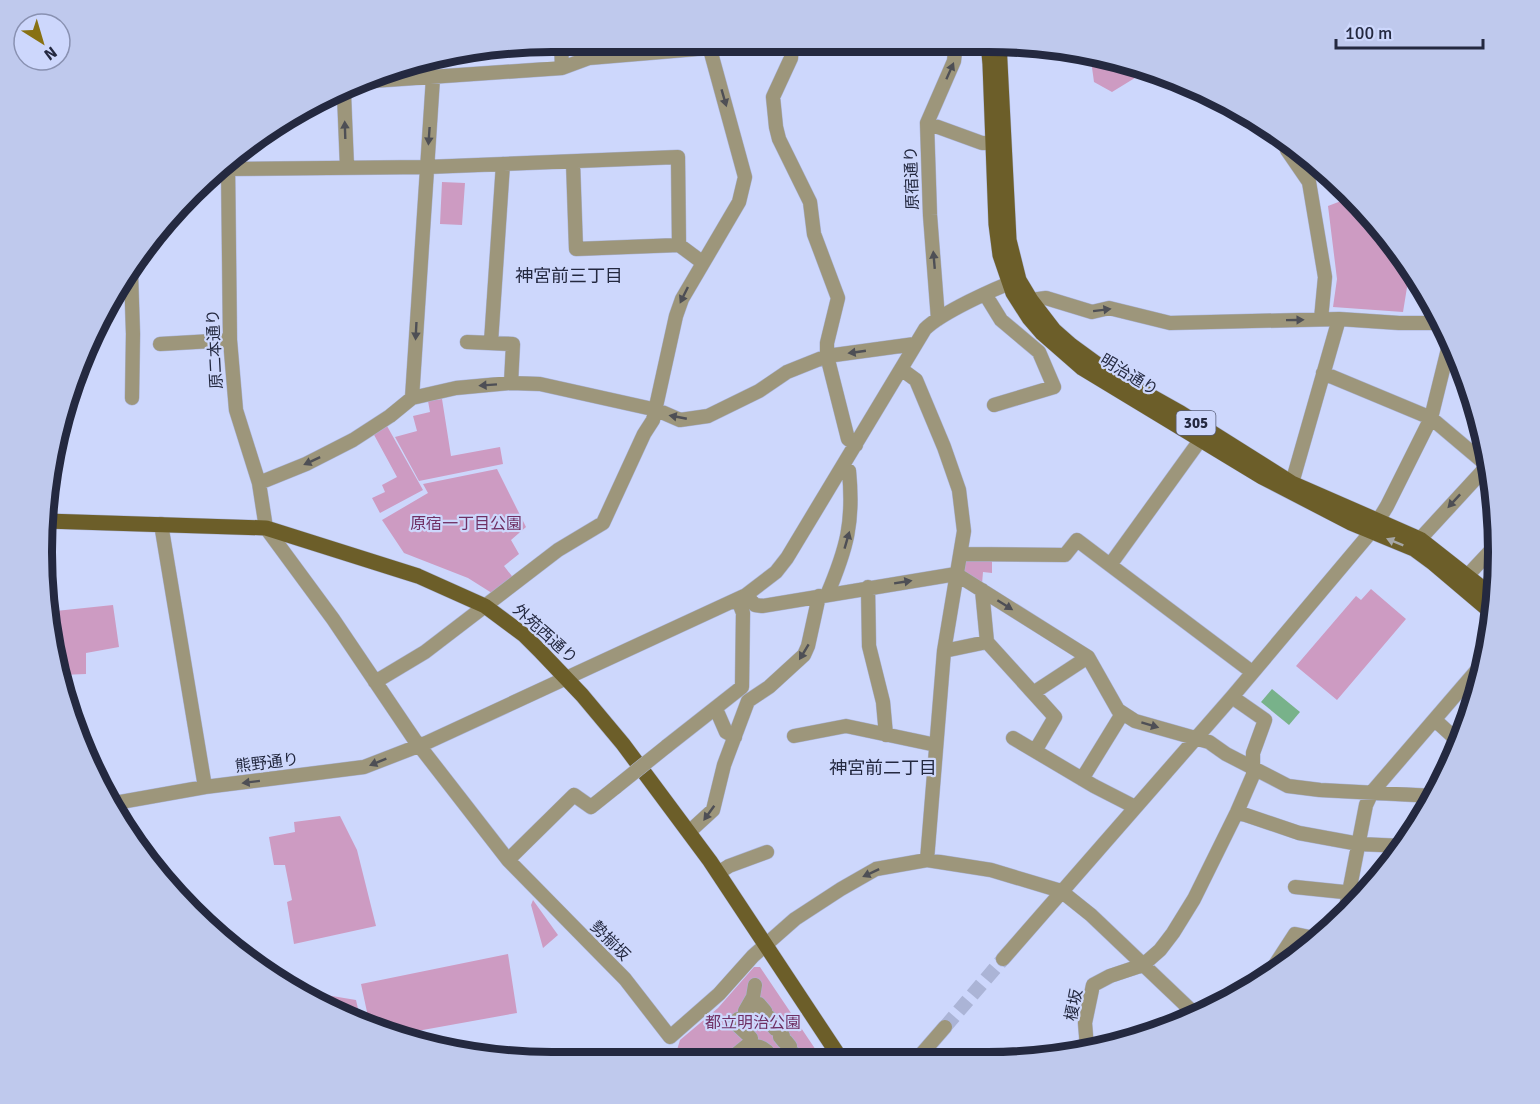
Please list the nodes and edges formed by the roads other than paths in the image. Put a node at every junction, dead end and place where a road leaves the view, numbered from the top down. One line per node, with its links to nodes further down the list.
1 (561, 52): 8 (street)
2 (628, 52): 8 (street)
3 (711, 52): 22 (street, one-way to 22)
4 (791, 52): 37 (street)
5 (955, 52): 12 (street, 原宿通り, one-way to 5)
6 (988, 52): 13 (main road, 明治通り / 305)
7 (999, 53): 23 (main road, 明治通り / 305)
8 (562, 68): 9 (street)
9 (433, 78): 10 (street); 19 (street, one-way to 19)
10 (388, 80)
11 (344, 98): 18 (street, one-way to 11)
12 (927, 123): 13 (street); 27 (street, 原宿通り, one-way to 12)
13 (992, 143): 23 (main road, 明治通り / 305)
14 (1290, 155): 29 (street)
15 (573, 162): 16 (street); 21 (street); 21 (street)
16 (503, 164): 19 (street); 33 (street)
17 (234, 167): 18 (street)
18 (347, 167): 19 (street)
19 (427, 167): 42 (street, one-way to 42)
20 (226, 173): 31 (street, 原二本通り)
21 (679, 244): 22 (street)
22 (702, 262): 44 (street, one-way to 44)
23 (1014, 282): 25 (street, 熊野通り); 26 (main road, 明治通り / 305); 46 (main road, 明治通り / 305)
24 (131, 283): 41 (street)
25 (986, 294): 27 (street, 熊野通り); 43 (street)
26 (1031, 300): 29 (street, one-way to 29); 46 (main road, 明治通り / 305)
27 (938, 319): 35 (street, 熊野通り)
28 (1339, 319): 29 (street); 30 (street); 39 (street)
29 (1321, 320)
30 (1432, 323)
31 (230, 340): 34 (street); 51 (street, 原二本通り)
32 (467, 342): 33 (street)
33 (491, 342): 40 (street)
34 (160, 344)
35 (915, 344): 37 (street, one-way to 37); 38 (street, 熊野通り)
36 (1446, 355): 45 (street)
37 (827, 356): 44 (street, one-way to 44); 47 (street)
38 (901, 369): 47 (street, 熊野通り); 58 (street)
39 (1323, 373): 45 (street); 52 (street)
40 (511, 383): 42 (street, one-way to 42); 44 (street)
41 (132, 398)
42 (412, 398): 51 (street, one-way to 51)
43 (994, 405)
44 (657, 410): 68 (street)
45 (1431, 418): 48 (street); 55 (street)
46 (1204, 435): 52 (main road, 明治通り / 305); 55 (main road, 明治通り / 305); 60 (street)
47 (856, 445): 49 (street, 熊野通り)
48 (1478, 457)
49 (843, 466): 66 (street, one-way to 49); 67 (street, 熊野通り)
50 (1481, 473): 57 (street, one-way to 57)
51 (259, 483): 56 (street, 原二本通り)
52 (1292, 483): 55 (main road, 明治通り / 305)
53 (54, 521): 54 (main road, 外苑西通り)
54 (161, 524): 56 (main road, 外苑西通り); 93 (street)
55 (1375, 527): 57 (main road, 明治通り / 305); 69 (main road, 明治通り / 305, one-way to 55); 73 (street)
56 (266, 528): 68 (main road, 外苑西通り); 76 (street, 勢揃坂)
57 (1420, 539): 62 (main road, 明治通り / 305)
58 (961, 554): 60 (street); 61 (street)
59 (1488, 554): 62 (street)
60 (1110, 565): 73 (street)
61 (956, 574): 63 (street, one-way to 61); 64 (street); 71 (street)
62 (1467, 576): 65 (main road, 明治通り / 305)
63 (868, 587): 66 (street); 82 (street)
64 (982, 590): 70 (street); 72 (street, one-way to 72)
65 (1485, 591)
66 (823, 596): 67 (street); 85 (street, one-way to 85)
67 (742, 597): 74 (street, 熊野通り); 79 (street)
68 (485, 606): 74 (main road, 外苑西通り); 76 (street)
69 (1484, 606)
70 (987, 642): 71 (street); 77 (street)
71 (944, 651): 88 (street)
72 (1088, 657): 77 (street); 80 (street)
73 (1252, 672): 78 (street)
74 (566, 678): 89 (street, 熊野通り); 99 (main road, 外苑西通り)
75 (1471, 678): 81 (street)
76 (375, 682): 89 (street, 勢揃坂)
77 (1033, 693): 90 (street)
78 (1232, 697): 86 (street); 91 (street)
79 (716, 709): 85 (street); 103 (street, bridge)
80 (1122, 714): 86 (street, one-way to 86); 92 (street)
81 (1435, 720): 84 (street); 94 (street)
82 (886, 735): 83 (street); 88 (street)
83 (794, 736)
84 (1452, 736)
85 (735, 737): 99 (street, one-way to 99)
86 (1196, 737): 91 (street); 97 (street)
87 (1013, 738): 90 (street)
88 (936, 745): 104 (street)
89 (419, 746): 93 (street, 熊野通り, one-way to 93); 103 (street, 勢揃坂)
90 (1035, 752): 92 (street)
91 (1254, 769): 94 (street); 98 (street)
92 (1082, 779): 97 (street)
93 (205, 787): 96 (street, 熊野通り)
94 (1372, 792): 95 (street); 100 (street)
95 (1424, 795)
96 (119, 802)
97 (1135, 807): 108 (street)
98 (1237, 812): 100 (street); 114 (street)
99 (689, 832): 105 (main road, 外苑西通り)
100 (1359, 844): 101 (street); 107 (street)
101 (1392, 845)
102 (767, 852): 105 (street)
103 (508, 860): 111 (street, 勢揃坂)
104 (927, 860): 108 (street); 111 (street, one-way to 111)
105 (718, 873): 111 (main road, 外苑西通り)
106 (1295, 887): 109 (street)
107 (1357, 888)
108 (1061, 891): 113 (street); 114 (street)
109 (1352, 893)
110 (1307, 936): 112 (street)
111 (766, 946): 125 (main road, 外苑西通り)
112 (1280, 956)
113 (1003, 959)
114 (1143, 964): 116 (street); 119 (street, 榎坂)
115 (756, 986): 117 (street)
116 (1189, 1009)
117 (739, 1020): 120 (street); 121 (street); 124 (street)
118 (945, 1027): 126 (street)
119 (1086, 1042)
120 (756, 1046): 122 (street); 123 (street)
121 (739, 1052)
122 (744, 1052)
123 (766, 1052)
124 (792, 1052)
125 (836, 1052)
126 (923, 1052)

